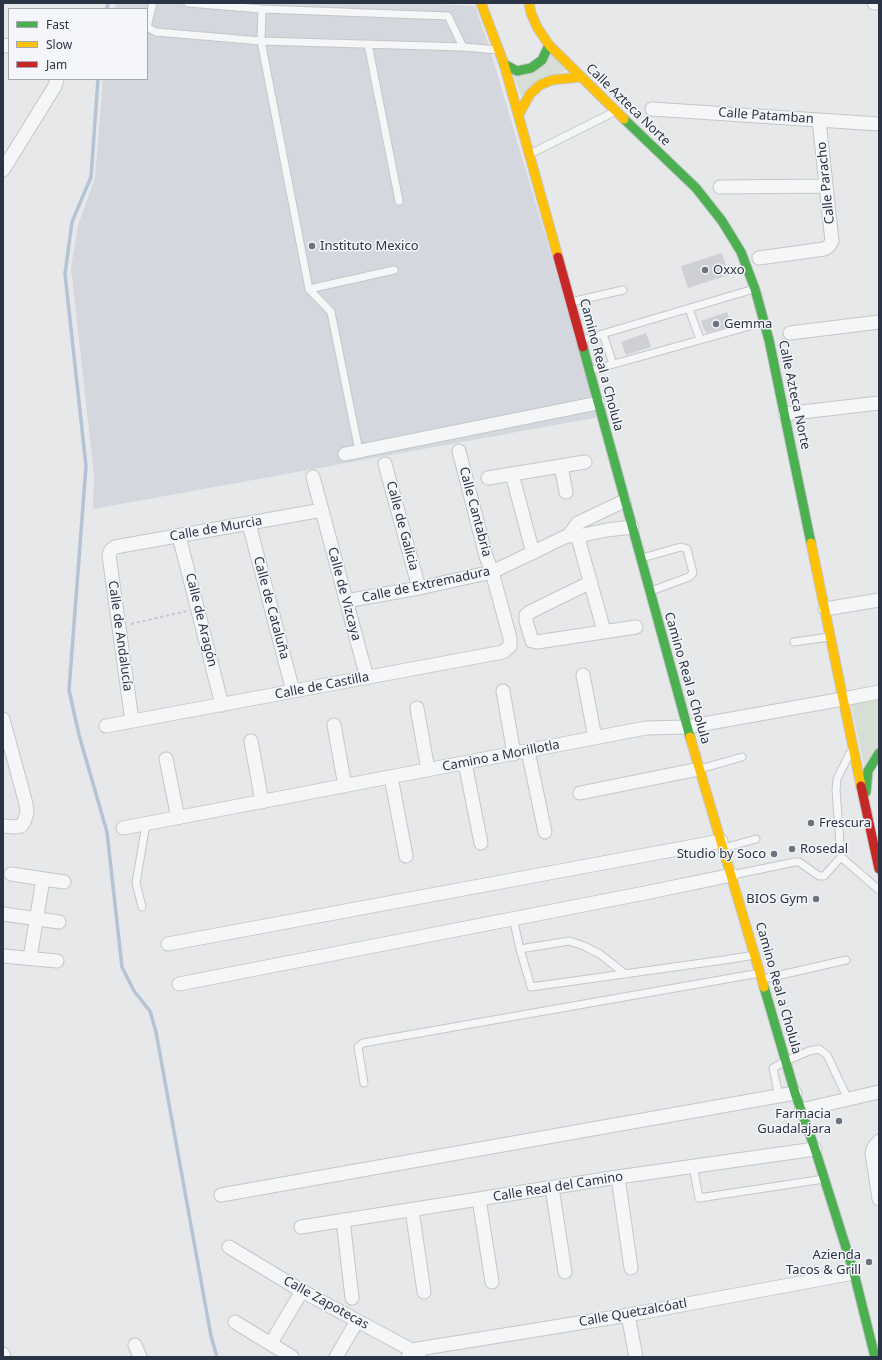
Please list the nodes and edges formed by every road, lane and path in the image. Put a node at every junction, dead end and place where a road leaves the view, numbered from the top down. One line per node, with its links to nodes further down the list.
1 (153, 3): 8 (lane)
2 (188, 3): 7 (lane)
3 (481, 3): 12 (main road, Camino Real a Cholula)
4 (529, 3): 10 (main road, Calle Azteca Norte)
5 (874, 3): 6 (street)
6 (879, 3)
7 (262, 9): 8 (lane); 11 (lane)
8 (261, 41): 9 (lane); 28 (lane)
9 (368, 44): 11 (lane); 25 (lane)
10 (549, 45): 13 (main road); 14 (main road, Calle Azteca Norte)
11 (463, 47): 12 (lane)
12 (498, 50): 13 (main road, Camino Real a Cholula)
13 (504, 64): 18 (main road, Camino Real a Cholula)
14 (580, 77): 17 (main road, Calle Azteca Norte); 18 (main road)
15 (58, 80): 22 (street)
16 (652, 109): 19 (street, Calle Patamban)
17 (617, 111): 21 (lane); 29 (main road, Calle Azteca Norte)
18 (519, 114): 21 (main road, Camino Real a Cholula)
19 (819, 120): 20 (street, Calle Patamban); 23 (street, Calle Paracho)
20 (879, 124)
21 (530, 154): 31 (main road, Camino Real a Cholula)
22 (3, 170)
23 (826, 186): 24 (street); 26 (street, Calle Paracho)
24 (720, 187)
25 (398, 201)
26 (759, 258)
27 (394, 270): 28 (lane)
28 (309, 289): 44 (lane)
29 (755, 289): 32 (lane); 33 (main road, Calle Azteca Norte)
30 (623, 290): 31 (lane)
31 (570, 302): 37 (main road, Camino Real a Cholula)
32 (689, 309): 36 (lane); 38 (lane)
33 (764, 322): 38 (lane); 43 (main road, Calle Azteca Norte)
34 (879, 322): 35 (street)
35 (790, 333)
36 (603, 334): 37 (lane); 39 (lane)
37 (581, 340): 40 (main road, Camino Real a Cholula)
38 (700, 340): 39 (lane)
39 (612, 364): 40 (lane)
40 (589, 371): 41 (main road, Camino Real a Cholula)
41 (598, 403): 44 (street); 54 (main road, Camino Real a Cholula)
42 (879, 403): 43 (street)
43 (786, 414): 72 (main road, Calle Azteca Norte)
44 (359, 451): 46 (street)
45 (459, 451): 65 (street, Calle Cantabria)
46 (346, 454)
47 (585, 462): 49 (street)
48 (385, 464): 67 (street, Calle de Galicia)
49 (561, 466): 50 (street); 53 (street)
50 (512, 474): 52 (street); 63 (street)
51 (313, 477): 55 (street, Calle de Vizcaya)
52 (488, 478)
53 (566, 492)
54 (624, 502): 56 (street, Calle de Extremadura); 58 (main road, Camino Real a Cholula)
55 (322, 510): 57 (street, Calle de Murcia); 70 (street, Calle de Vizcaya)
56 (590, 518): 59 (street, Calle de Extremadura); 60 (street)
57 (249, 524): 61 (street, Calle de Murcia); 81 (street, Calle de Cataluña)
58 (632, 527): 60 (street, Calle de Extremadura); 64 (main road, Camino Real a Cholula)
59 (574, 533): 60 (street, Calle de Extremadura); 63 (street, Calle de Extremadura); 66 (street)
60 (594, 533)
61 (179, 536): 62 (street, Calle de Murcia); 71 (street, Calle de Aragón)
62 (111, 550): 73 (street, Calle de Andalucía)
63 (533, 553): 65 (street, Calle de Extremadura)
64 (640, 559): 68 (main road, Camino Real a Cholula); 68 (lane)
65 (492, 572): 67 (street, Calle de Extremadura); 78 (street, Calle Cantabria)
66 (590, 582): 75 (street); 75 (street)
67 (419, 588): 70 (street, Calle de Extremadura)
68 (649, 592): 91 (main road, Camino Real a Cholula)
69 (879, 600): 72 (street)
70 (346, 602): 80 (street, Calle de Vizcaya)
71 (198, 608): 73 (path); 85 (street, Calle de Aragón)
72 (825, 609): 76 (main road, Calle Azteca Norte)
73 (119, 626): 88 (street, Calle de Andalucía)
74 (636, 627): 75 (street)
75 (604, 631)
76 (830, 637): 77 (lane); 84 (main road, Calle Azteca Norte)
77 (794, 642)
78 (510, 646): 80 (street, Calle de Castilla)
79 (583, 675): 92 (street)
80 (367, 678): 81 (street, Calle de Castilla)
81 (293, 691): 85 (street, Calle de Castilla)
82 (502, 691): 97 (street)
83 (879, 692): 84 (street, Camino a Morillotla)
84 (843, 699): 91 (street, Camino a Morillotla); 94 (main road, Calle Azteca Norte)
85 (222, 705): 88 (street, Calle de Castilla)
86 (417, 708): 102 (street)
87 (3, 719): 110 (street)
88 (132, 721): 90 (street, Calle de Castilla)
89 (334, 725): 104 (street)
90 (106, 726)
91 (686, 726): 92 (street, Camino a Morillotla); 101 (main road, Camino Real a Cholula)
92 (595, 738): 95 (street, Camino a Morillotla)
93 (252, 742): 106 (street)
94 (853, 746): 107 (main road, Calle Azteca Norte); 117 (lane)
95 (528, 751): 97 (street, Camino a Morillotla); 112 (street)
96 (879, 753): 107 (main road)
97 (514, 754): 100 (street, Camino a Morillotla)
98 (742, 757): 101 (lane)
99 (166, 759): 108 (street)
100 (465, 763): 102 (street, Camino a Morillotla); 114 (street)
101 (699, 769): 105 (street); 115 (main road, Camino Real a Cholula)
102 (428, 770): 103 (street, Camino a Morillotla)
103 (391, 777): 104 (street, Camino a Morillotla); 116 (street)
104 (345, 786): 106 (street, Camino a Morillotla)
105 (580, 793)
106 (262, 802): 108 (street, Camino a Morillotla)
107 (865, 807): 118 (main road, Calle Azteca Norte)
108 (178, 818): 109 (street, Camino a Morillotla)
109 (146, 824): 111 (street, Camino a Morillotla); 124 (lane)
110 (3, 826)
111 (123, 828)
112 (545, 832)
113 (756, 839): 115 (lane)
114 (481, 843)
115 (722, 845): 120 (main road, Camino Real a Cholula); 129 (street)
116 (406, 856)
117 (842, 857): 120 (lane); 123 (lane)
118 (879, 869)
119 (10, 874): 121 (street)
120 (732, 875): 126 (street); 131 (main road, Camino Real a Cholula)
121 (43, 879): 122 (street); 127 (street)
122 (64, 882)
123 (879, 890)
124 (142, 907)
125 (3, 914): 127 (street)
126 (513, 918): 130 (lane); 138 (street)
127 (36, 919): 128 (street); 133 (street)
128 (59, 922)
129 (168, 944)
130 (520, 949): 136 (lane); 136 (lane)
131 (755, 955): 136 (lane); 137 (main road, Camino Real a Cholula)
132 (3, 956): 133 (street)
133 (30, 958): 135 (street)
134 (846, 960): 137 (lane)
135 (56, 961)
136 (626, 974)
137 (761, 976): 139 (main road, Camino Real a Cholula); 140 (lane)
138 (179, 984)
139 (786, 1061): 142 (main road, Camino Real a Cholula); 143 (lane); 144 (lane)
140 (364, 1083)
141 (879, 1092): 144 (street)
142 (795, 1093): 143 (street); 145 (main road, Camino Real a Cholula)
143 (779, 1096): 152 (street)
144 (848, 1099): 145 (street)
145 (801, 1110): 147 (main road, Camino Real a Cholula)
146 (879, 1141): 154 (street)
147 (815, 1149): 148 (street, Calle Real del Camino); 150 (main road, Camino Real a Cholula)
148 (693, 1166): 149 (street, Calle Real del Camino); 150 (lane)
149 (618, 1177): 151 (street, Calle Real del Camino); 159 (street)
150 (824, 1179): 161 (main road, Camino Real a Cholula)
151 (552, 1188): 153 (street, Calle Real del Camino); 160 (street)
152 (222, 1195)
153 (480, 1199): 155 (street, Calle Real del Camino); 162 (street)
154 (879, 1199)
155 (412, 1210): 156 (street, Calle Real del Camino); 164 (street)
156 (343, 1220): 157 (street, Calle Real del Camino); 165 (street)
157 (301, 1227)
158 (228, 1247): 163 (street, Calle Zapotecas)
159 (631, 1268)
160 (565, 1272)
161 (854, 1273): 166 (street, Calle Quetzalcóatl); 169 (main road, Camino Real a Cholula)
162 (492, 1282)
163 (302, 1291): 167 (street, Calle Zapotecas); 170 (street)
164 (424, 1292)
165 (352, 1298)
166 (628, 1315): 172 (street, Calle Quetzalcóatl); 177 (street)
167 (357, 1321): 172 (street, Calle Zapotecas); 175 (street)
168 (235, 1322): 170 (street)
169 (874, 1332): 178 (main road, Camino Real a Cholula)
170 (271, 1344): 174 (street)
171 (3, 1354): 173 (street)
172 (410, 1354): 176 (street, Calle Zapotecas)
173 (4, 1357)
174 (292, 1357)
175 (336, 1357)
176 (424, 1357)
177 (636, 1357)
178 (875, 1357)

